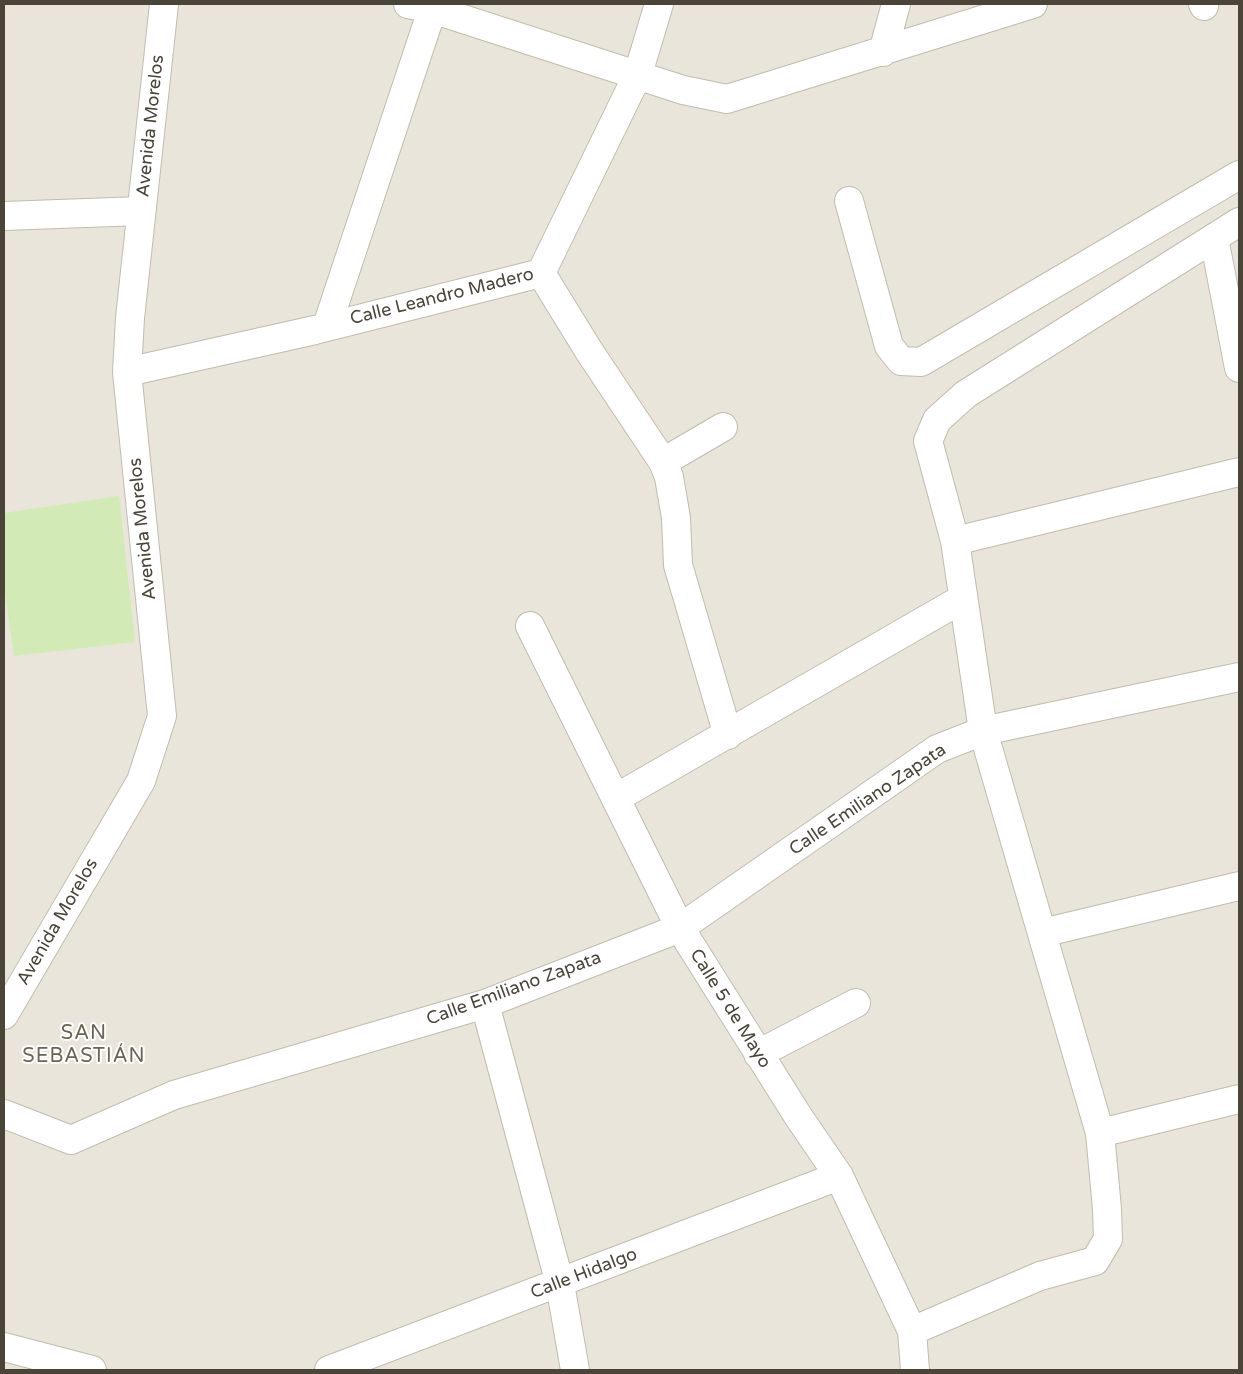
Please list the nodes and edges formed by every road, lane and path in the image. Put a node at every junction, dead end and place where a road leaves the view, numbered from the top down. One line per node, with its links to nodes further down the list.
1 (164, 4): 10 (street, Avenida Morelos)
2 (660, 4): 7 (street, Calle Leandro Madero)
3 (896, 4): 6 (street)
4 (1033, 4): 6 (street)
5 (425, 6): 7 (street); 15 (street)
6 (883, 52): 7 (street)
7 (638, 74): 14 (street, Calle Leandro Madero)
8 (1239, 175): 9 (street)
9 (849, 201)
10 (141, 211): 11 (street); 17 (street, Avenida Morelos)
11 (4, 216)
12 (1239, 222): 13 (street)
13 (1214, 238): 16 (street); 21 (street)
14 (541, 273): 15 (street, Calle Leandro Madero); 19 (street)
15 (327, 326): 17 (street, Calle Leandro Madero)
16 (1239, 368)
17 (127, 372): 33 (street, Avenida Morelos)
18 (723, 427): 19 (street)
19 (663, 462): 26 (street)
20 (1239, 472): 21 (street)
21 (955, 541): 22 (street)
22 (962, 599): 25 (street); 26 (street)
23 (535, 636): 27 (street, Calle 5 de Mayo)
24 (1239, 677): 25 (street, Calle Emiliano Zapata)
25 (983, 732): 29 (street, Calle Emiliano Zapata); 30 (street)
26 (728, 735): 27 (street)
27 (616, 798): 29 (street, Calle 5 de Mayo)
28 (1239, 886): 30 (street)
29 (680, 928): 32 (street, Calle Emiliano Zapata); 34 (street, Calle 5 de Mayo)
30 (1042, 933): 37 (street)
31 (856, 1003): 34 (street)
32 (485, 1004): 36 (street, Calle Emiliano Zapata); 39 (street)
33 (4, 1015)
34 (758, 1054): 38 (street, Calle 5 de Mayo)
35 (1239, 1098): 37 (street)
36 (4, 1114)
37 (1100, 1133): 40 (street)
38 (839, 1176): 39 (street, Calle Hidalgo); 40 (street, Calle 5 de Mayo)
39 (560, 1284): 43 (street, Calle Hidalgo); 44 (street)
40 (912, 1331): 45 (street, Calle 5 de Mayo)
41 (4, 1347): 42 (street)
42 (92, 1370)
43 (329, 1370)
44 (576, 1370)
45 (915, 1370)

